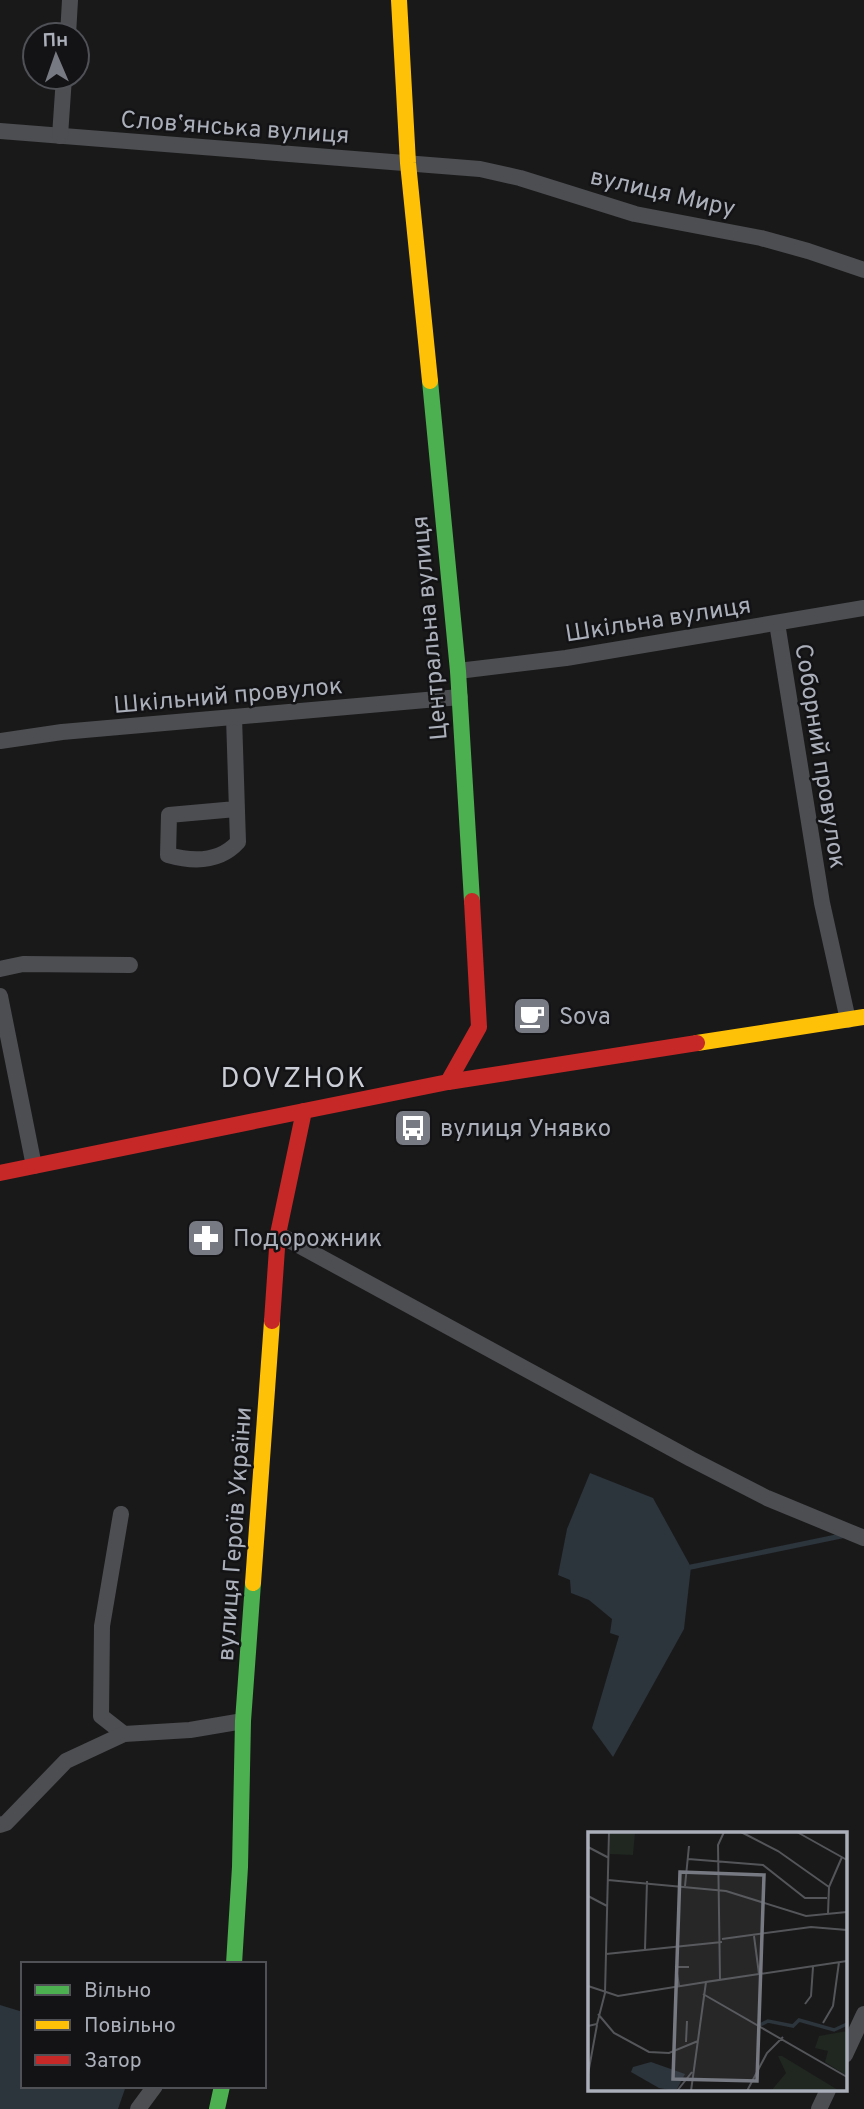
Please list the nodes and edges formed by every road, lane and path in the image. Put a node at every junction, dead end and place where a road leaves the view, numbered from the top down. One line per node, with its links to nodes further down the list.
1 (70, 0): 3 (street)
2 (399, 0): 7 (main road, Центральна вулиця)
3 (69, 21)
4 (63, 91): 6 (street)
5 (0, 131): 6 (street, Словʼянська вулиця)
6 (60, 136): 7 (street, Словʼянська вулиця)
7 (408, 163): 8 (street, вулиця Миру); 11 (main road, Центральна вулиця)
8 (864, 270)
9 (864, 608): 10 (street, Шкільна вулиця)
10 (777, 623): 11 (street, Шкільна вулиця); 19 (street, Соборний провулок)
11 (458, 671): 12 (main road, Центральна вулиця)
12 (460, 697): 13 (street, Шкільний провулок); 20 (main road, Центральна вулиця)
13 (234, 717): 14 (street, Шкільний провулок); 15 (street)
14 (0, 741)
15 (236, 810): 15 (street)
16 (130, 965): 17 (street)
17 (0, 969)
18 (0, 996): 22 (street)
19 (856, 1018): 20 (main road)
20 (448, 1082): 21 (main road)
21 (304, 1111): 22 (main road); 24 (main road, вулиця Героїв України)
22 (34, 1166): 23 (main road)
23 (0, 1173)
24 (278, 1234): 26 (street); 27 (main road, вулиця Героїв України)
25 (121, 1514): 28 (street)
26 (864, 1538)
27 (243, 1721): 28 (street); 30 (main road, вулиця Героїв України)
28 (124, 1734): 29 (street)
29 (0, 1825)
30 (234, 1962)
31 (864, 2014): 32 (street)
32 (846, 2053)
33 (154, 2088): 36 (street)
34 (222, 2088): 37 (main road)
35 (827, 2092): 38 (street)
36 (138, 2109)
37 (217, 2109)
38 (819, 2109)

